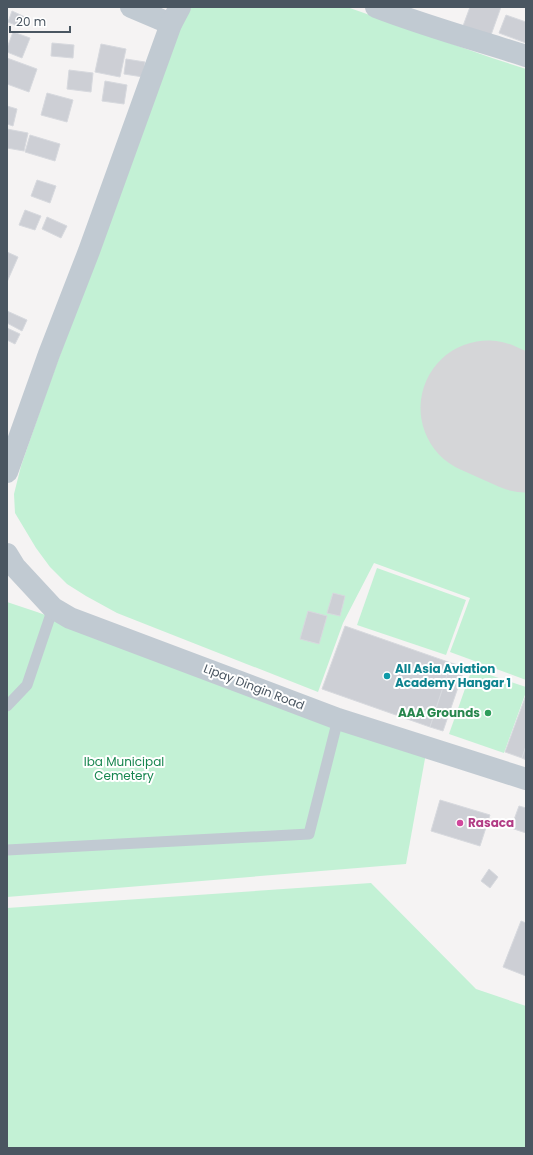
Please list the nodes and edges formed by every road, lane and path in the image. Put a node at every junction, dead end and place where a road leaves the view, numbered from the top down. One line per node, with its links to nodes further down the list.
1 (131, 7): 3 (street)
2 (376, 7): 4 (street)
3 (176, 16): 5 (street)
4 (526, 56)
5 (7, 472)
6 (7, 554): 7 (street, Lipay Dingin Road)
7 (53, 608): 8 (lane); 9 (street, Lipay Dingin Road)
8 (7, 706)
9 (338, 719): 10 (street, Lipay Dingin Road); 11 (lane)
10 (526, 780)
11 (7, 850)

